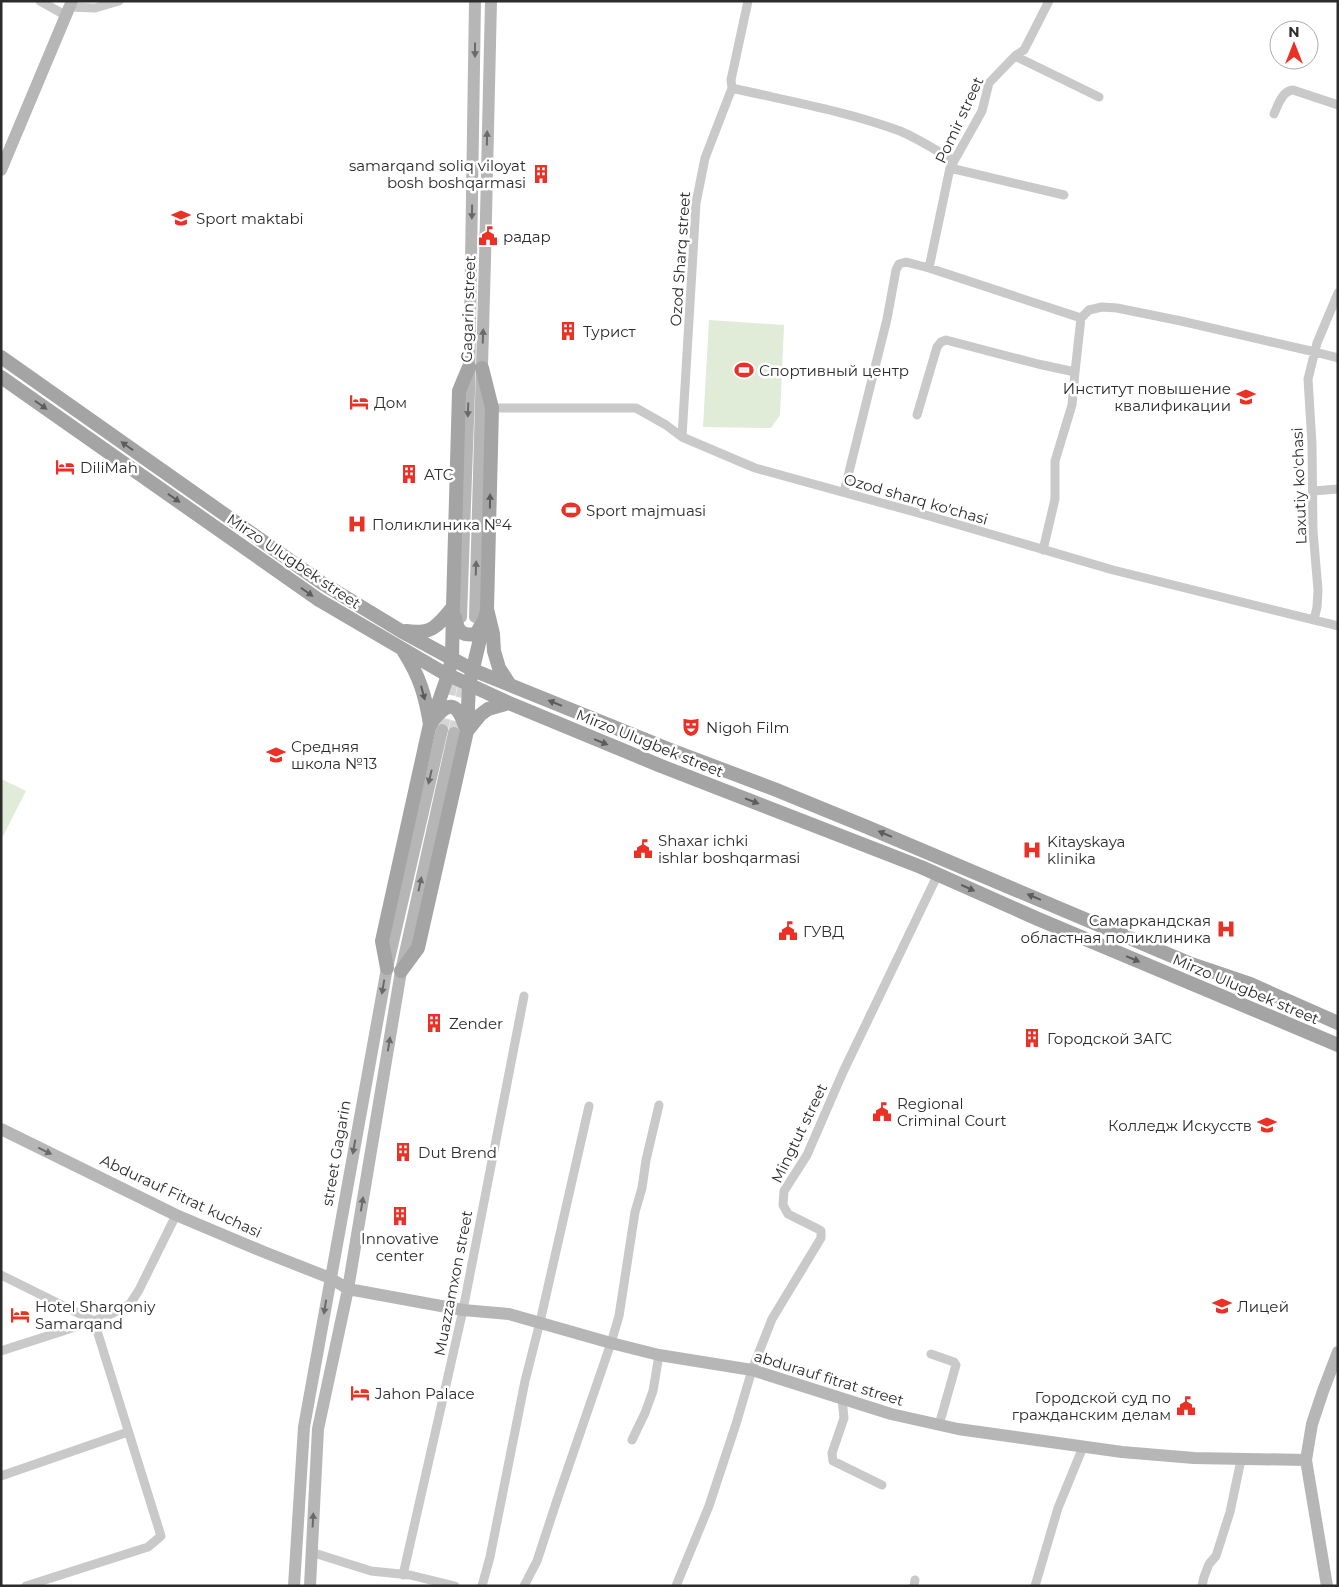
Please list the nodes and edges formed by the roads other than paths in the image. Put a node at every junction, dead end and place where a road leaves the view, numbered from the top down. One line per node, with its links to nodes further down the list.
1 (40, 1): 7 (street)
2 (119, 1): 7 (street)
3 (475, 1): 22 (main road, Gagarin street, one-way to 22)
4 (491, 1): 22 (main road, Gagarin street, one-way to 4)
5 (748, 1): 9 (street, Ozod Sharq street)
6 (1049, 1): 8 (street, Pomir street)
7 (69, 8): 14 (main road)
8 (1015, 56): 10 (street); 13 (street, Pomir street)
9 (732, 88): 13 (street); 27 (street, Ozod Sharq street)
10 (1099, 97)
11 (1338, 105): 12 (street)
12 (1274, 114)
13 (952, 165): 15 (street); 16 (street, Pomir street)
14 (1, 170)
15 (1064, 195)
16 (929, 268): 18 (street); 30 (street)
17 (1338, 293): 19 (street, Laxutiy ko'chasi)
18 (1081, 318): 19 (street); 23 (street)
19 (1315, 352): 21 (street); 29 (street, Laxutiy ko'chasi)
20 (1, 357): 37 (main road, Mirzo Ulugbek street, one-way to 20)
21 (1338, 358)
22 (476, 368): 25 (main road); 33 (main road, one-way to 33); 34 (main road, Gagarin street, one-way to 22)
23 (1074, 372): 26 (street); 31 (street)
24 (1, 377): 38 (main road, Mirzo Ulugbek street, one-way to 38)
25 (492, 408): 27 (street, Ozod sharq ko'chasi); 32 (main road, one-way to 25)
26 (917, 415)
27 (682, 437): 30 (street, Ozod sharq ko'chasi)
28 (1338, 489): 29 (street)
29 (1312, 490): 35 (street, Laxutiy ko'chasi)
30 (844, 492): 31 (street, Ozod sharq ko'chasi)
31 (1043, 550): 35 (street, Ozod sharq ko'chasi)
32 (487, 609): 33 (main road); 40 (main road); 43 (main road)
33 (457, 612): 37 (main road); 39 (main road)
34 (475, 617)
35 (1314, 620): 36 (street, Ozod sharq ko'chasi)
36 (1338, 626)
37 (401, 631): 39 (main road, Mirzo Ulugbek street)
38 (403, 649): 41 (main road, Mirzo Ulugbek street); 45 (main road, one-way to 45)
39 (452, 659): 40 (main road, Mirzo Ulugbek street); 41 (main road)
40 (473, 670): 42 (main road); 43 (main road, Mirzo Ulugbek street)
41 (448, 676): 42 (main road, Mirzo Ulugbek street); 45 (main road)
42 (468, 685): 44 (main road, Mirzo Ulugbek street); 45 (main road)
43 (510, 685): 50 (main road, Mirzo Ulugbek street, one-way to 43)
44 (509, 703): 45 (main road); 46 (main road, Mirzo Ulugbek street, one-way to 46)
45 (448, 730): 47 (main road, one-way to 47); 48 (main road, one-way to 45)
46 (938, 874): 51 (main road, Mirzo Ulugbek street, one-way to 51); 67 (street, Mingtut street)
47 (387, 968): 57 (main road, street Gagarin, one-way to 57)
48 (401, 971): 58 (main road, one-way to 48)
49 (524, 996): 59 (street, Muazzamxon street)
50 (1338, 1023)
51 (1338, 1045)
52 (659, 1105): 62 (street)
53 (589, 1106): 61 (street)
54 (1, 1130): 55 (main road, Abdurauf Fitrat kuchasi, one-way to 55)
55 (176, 1215): 57 (main road, Abdurauf Fitrat kuchasi); 60 (street)
56 (1, 1276): 60 (street)
57 (330, 1278): 58 (main road, Abdurauf Fitrat kuchasi); 80 (main road, street Gagarin, one-way to 80)
58 (348, 1289): 59 (main road, abdurauf fitrat street); 77 (main road, one-way to 58)
59 (462, 1310): 61 (main road, abdurauf fitrat street); 78 (street, Muazzamxon street)
60 (94, 1321): 63 (street); 70 (street)
61 (540, 1322): 62 (main road, abdurauf fitrat street); 83 (street)
62 (611, 1343): 65 (main road, abdurauf fitrat street); 84 (street)
63 (1, 1351)
64 (1338, 1352): 74 (main road)
65 (659, 1354): 67 (main road, abdurauf fitrat street); 71 (street)
66 (931, 1354): 69 (street)
67 (752, 1370): 68 (main road, abdurauf fitrat street); 85 (street, Mingtut street)
68 (842, 1399): 69 (main road, abdurauf fitrat street); 76 (street)
69 (940, 1425): 72 (main road, abdurauf fitrat street)
70 (128, 1432): 75 (street); 79 (street)
71 (632, 1440)
72 (1082, 1446): 73 (main road, abdurauf fitrat street); 86 (street)
73 (1242, 1460): 74 (main road, abdurauf fitrat street); 87 (street)
74 (1306, 1460): 88 (main road)
75 (1, 1476)
76 (882, 1485)
77 (311, 1552): 78 (street); 81 (main road)
78 (403, 1575): 82 (street)
79 (26, 1586)
80 (294, 1586)
81 (310, 1586)
82 (455, 1586)
83 (482, 1586)
84 (524, 1586)
85 (676, 1586)
86 (1035, 1586)
87 (1202, 1586)
88 (1326, 1586)

